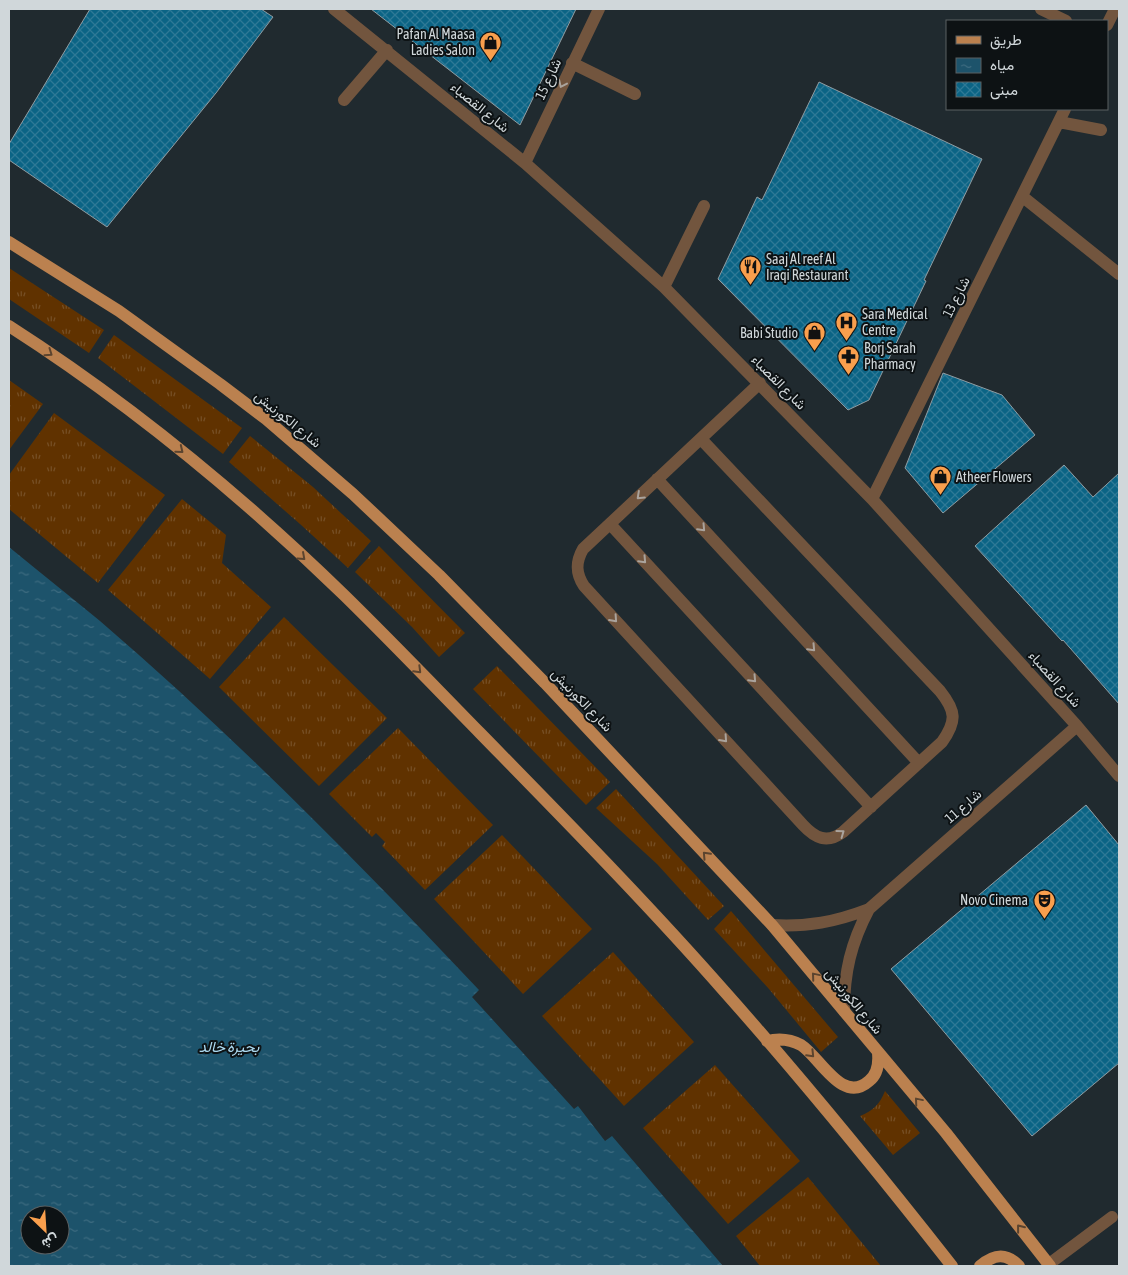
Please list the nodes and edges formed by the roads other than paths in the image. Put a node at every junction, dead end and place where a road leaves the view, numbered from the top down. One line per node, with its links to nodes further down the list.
1 (334, 9): 7 (street, شارع القصباء)
2 (599, 9): 8 (street, شارع 15)
3 (1041, 9): 5 (street)
4 (1115, 9): 6 (street)
5 (1064, 20)
6 (1108, 23)
7 (387, 50): 10 (street); 14 (street, شارع القصباء)
8 (572, 63): 9 (street); 14 (street, شارع 15, one-way to 14)
9 (635, 94)
10 (344, 100)
11 (1065, 110): 12 (street, شارع 13)
12 (1059, 122): 13 (street); 15 (street, شارع 13)
13 (1101, 130)
14 (525, 163): 19 (street, شارع القصباء)
15 (1023, 197): 18 (street); 24 (street, شارع 13)
16 (704, 206): 19 (street)
17 (9, 242): 31 (main road, شارع الكورنيش, one-way to 17)
18 (1119, 274)
19 (664, 287): 21 (street, شارع القصباء)
20 (9, 326): 33 (main road, one-way to 33)
21 (760, 384): 22 (street); 24 (street, شارع القصباء)
22 (701, 439): 23 (street); 27 (street)
23 (657, 479): 25 (street, one-way to 25); 27 (street, one-way to 27)
24 (872, 499): 26 (street, شارع القصباء)
25 (610, 524): 29 (street, one-way to 29); 29 (street, one-way to 29)
26 (1077, 726): 28 (street, شارع القصباء); 30 (street, شارع 11)
27 (919, 763): 29 (street)
28 (1119, 776)
29 (871, 807)
30 (869, 909): 31 (street, شارع 11); 32 (street, شارع 11)
31 (772, 925): 32 (main road, شارع الكورنيش, one-way to 31)
32 (844, 1011): 34 (main road, شارع الكورنيش)
33 (767, 1041): 34 (main road, one-way to 34); 37 (main road)
34 (878, 1053): 36 (main road, شارع الكورنيش, one-way to 34)
35 (1112, 1218): 36 (street)
36 (1049, 1265)
37 (952, 1266)
38 (980, 1266): 39 (main road)
39 (1019, 1266)

